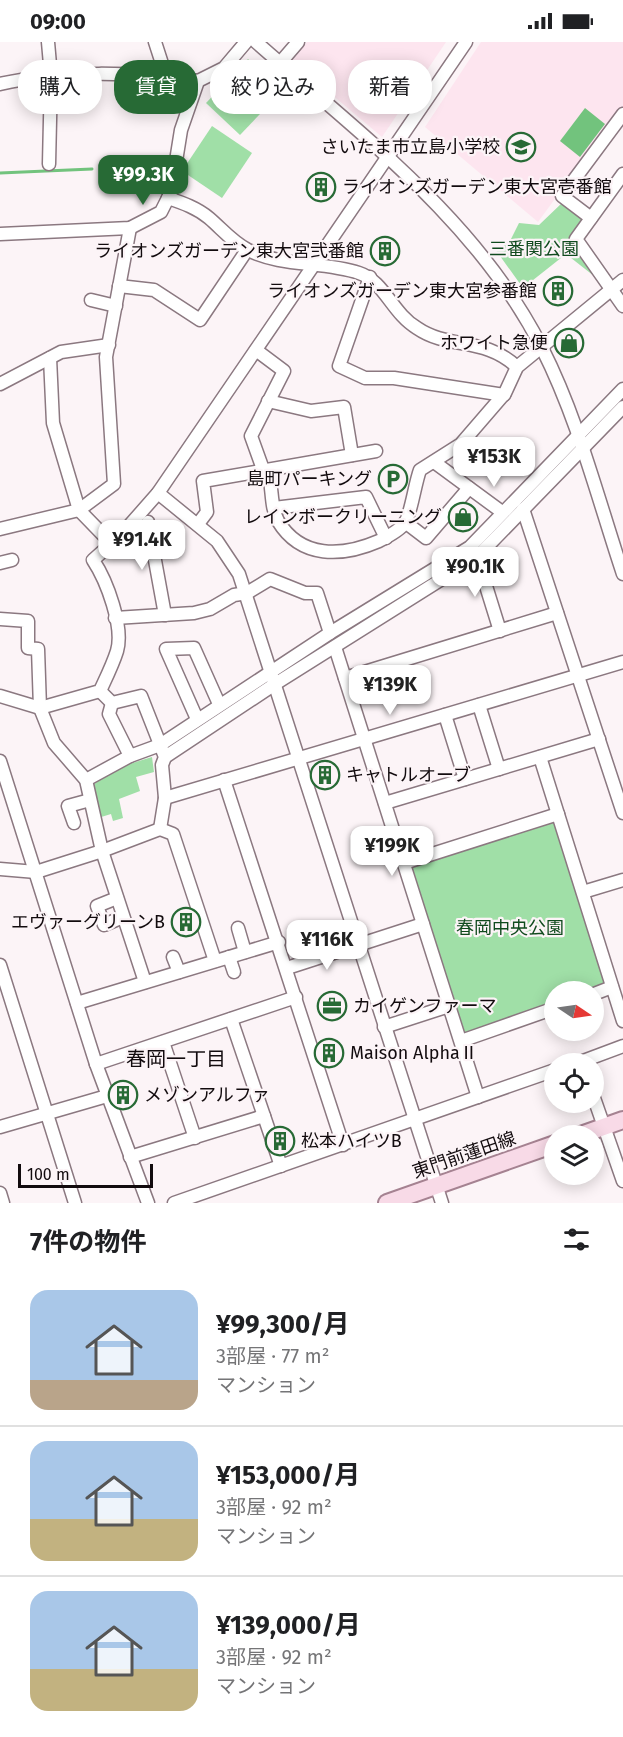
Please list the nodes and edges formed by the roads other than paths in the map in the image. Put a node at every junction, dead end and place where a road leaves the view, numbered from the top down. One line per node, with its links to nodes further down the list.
1 (48, 42): 7 (street)
2 (155, 42): 8 (street)
3 (246, 42): 12 (street)
4 (256, 42): 9 (street)
5 (298, 42): 10 (street)
6 (466, 42): 18 (street)
7 (50, 60)
8 (161, 60)
9 (277, 60)
10 (283, 60)
11 (18, 81): 13 (street)
12 (198, 81)
13 (0, 84)
14 (336, 113): 18 (street)
15 (50, 114): 19 (street)
16 (187, 114): 21 (street)
17 (623, 114): 22 (street)
18 (386, 158): 26 (street); 35 (street)
19 (49, 164)
20 (623, 174): 22 (street)
21 (168, 198): 23 (street); 25 (street)
22 (591, 218): 30 (street)
23 (130, 228): 24 (street); 29 (street)
24 (0, 234)
25 (247, 250): 26 (street); 29 (street)
26 (312, 266): 27 (street); 36 (street)
27 (370, 277): 38 (street); 41 (street)
28 (623, 280): 30 (street)
29 (119, 286): 32 (street)
30 (612, 291): 33 (street); 35 (street)
31 (91, 300): 32 (street)
32 (116, 306): 34 (street)
33 (623, 306)
34 (109, 345): 37 (street); 54 (street)
35 (543, 348): 38 (street); 44 (street)
36 (256, 350): 42 (street); 51 (street)
37 (50, 358): 39 (street); 54 (street)
38 (517, 367): 41 (street)
39 (0, 384)
40 (623, 389): 44 (street)
41 (504, 394): 48 (street)
42 (268, 401): 47 (street); 49 (street)
43 (623, 407): 46 (street)
44 (578, 436): 46 (street); 55 (street)
45 (376, 450): 47 (street)
46 (582, 450): 53 (street); 63 (street)
47 (352, 455): 49 (street)
48 (434, 462): 50 (street); 57 (street)
49 (266, 472): 52 (street); 58 (street)
50 (469, 488): 55 (street); 57 (street)
51 (158, 493): 58 (street); 61 (street)
52 (274, 508): 60 (street); 60 (street)
53 (523, 509): 62 (street); 65 (street)
54 (79, 510): 59 (street); 61 (street)
55 (502, 512): 70 (street)
56 (148, 522): 66 (street)
57 (405, 522): 60 (street)
58 (198, 524): 64 (street)
59 (0, 529)
60 (386, 538)
61 (112, 544): 67 (street)
62 (477, 556): 69 (street); 71 (street)
63 (623, 574)
64 (247, 593): 66 (street); 70 (street); 73 (street)
65 (557, 613): 69 (street); 74 (street)
66 (165, 615): 67 (street)
67 (115, 618): 77 (street)
68 (0, 619): 82 (street)
69 (500, 631): 75 (street)
70 (330, 633): 73 (street)
71 (335, 647): 75 (street); 76 (street)
72 (623, 662): 74 (street)
73 (270, 671): 76 (street); 80 (street)
74 (578, 675): 81 (street); 86 (street)
75 (345, 678): 85 (street)
76 (275, 684): 89 (street); 91 (street)
77 (100, 691): 79 (street); 82 (street)
78 (0, 696): 82 (street)
79 (112, 703): 87 (street); 88 (street)
80 (219, 704): 84 (street); 84 (street)
81 (479, 705): 83 (street); 93 (street)
82 (40, 708): 95 (street)
83 (445, 715): 85 (street); 94 (street)
84 (197, 719): 87 (street)
85 (364, 739): 91 (street); 99 (street)
86 (599, 739): 90 (street); 100 (street)
87 (160, 745): 88 (street); 89 (street)
88 (130, 756): 95 (street)
89 (165, 757): 97 (street)
90 (540, 757): 93 (street); 101 (street)
91 (297, 759): 96 (street); 115 (street)
92 (0, 761): 107 (street)
93 (499, 769): 94 (street)
94 (465, 779): 99 (street)
95 (86, 780): 98 (street)
96 (224, 780): 97 (street); 114 (street)
97 (165, 798): 103 (street)
98 (90, 800): 102 (street); 104 (street)
99 (385, 803): 105 (street)
100 (623, 813)
101 (558, 814): 105 (street); 109 (street)
102 (74, 823)
103 (160, 829): 104 (street); 119 (street)
104 (102, 852): 107 (street); 110 (street)
105 (404, 863): 112 (street)
106 (0, 869): 107 (street)
107 (36, 872): 128 (street)
108 (623, 880): 109 (street)
109 (583, 892): 125 (street)
110 (117, 898): 111 (street); 111 (street)
111 (123, 917): 124 (street)
112 (423, 924): 115 (street); 129 (street)
113 (238, 928): 116 (street)
114 (279, 942): 116 (street); 121 (street)
115 (358, 945): 121 (street); 133 (street)
116 (245, 952): 118 (street)
117 (173, 957): 122 (street)
118 (229, 957): 119 (street); 123 (street)
119 (215, 961): 122 (street)
120 (0, 965): 142 (street)
121 (287, 968): 127 (street)
122 (179, 972): 124 (street)
123 (234, 972)
124 (145, 982): 128 (street)
125 (612, 987): 126 (street); 132 (street)
126 (604, 990)
127 (296, 997): 131 (street); 149 (street)
128 (77, 1003): 138 (street)
129 (449, 1006): 133 (street); 134 (street)
130 (544, 1012): 134 (street)
131 (231, 1019): 135 (street); 143 (street)
132 (623, 1021)
133 (384, 1027): 144 (street)
134 (460, 1041): 141 (street)
135 (162, 1042): 138 (street); 148 (street)
136 (623, 1046): 137 (street)
137 (604, 1054)
138 (96, 1064): 140 (street)
139 (544, 1074): 141 (street)
140 (107, 1096): 142 (street); 151 (street)
141 (478, 1098): 144 (street)
142 (47, 1114): 147 (street); 155 (street)
143 (264, 1116): 148 (street); 152 (street)
144 (415, 1120): 149 (street); 154 (street)
145 (623, 1120): 146 (main road)
146 (604, 1126): 153 (street)
147 (0, 1128)
148 (195, 1138): 151 (street)
149 (343, 1145): 152 (street)
150 (544, 1148): 154 (main road, 東門前蓮田線)
151 (129, 1157): 156 (street)
152 (281, 1166): 157 (street)
153 (623, 1181)
154 (436, 1185): 158 (main road, 東門前蓮田線); 159 (street)
155 (75, 1203)
156 (148, 1203)
157 (174, 1203)
158 (387, 1203)
159 (442, 1203)

